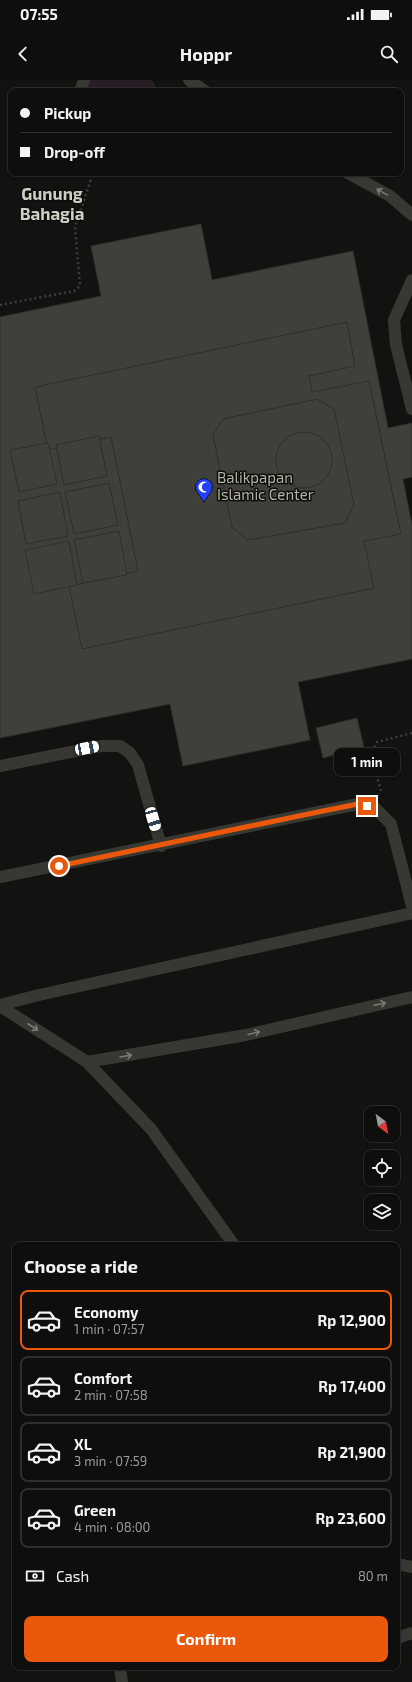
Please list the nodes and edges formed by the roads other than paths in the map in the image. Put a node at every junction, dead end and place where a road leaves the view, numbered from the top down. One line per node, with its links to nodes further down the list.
1 (189, 80): 2 (lane)
2 (201, 88)
3 (353, 176): 4 (lane, one-way to 3)
4 (412, 215)
5 (412, 280): 6 (lane)
6 (412, 409)
7 (0, 766): 8 (lane)
8 (161, 846): 9 (lane); 10 (lane)
9 (0, 877)
10 (412, 906)
11 (412, 914): 13 (lane)
12 (412, 997): 14 (lane, one-way to 12)
13 (0, 1005): 14 (lane, one-way to 14)
14 (87, 1062): 15 (lane)
15 (232, 1242)
16 (400, 1565): 17 (lane)
17 (412, 1567)
18 (412, 1633): 19 (lane)
19 (400, 1637)
20 (120, 1670): 21 (lane)
21 (122, 1682)

